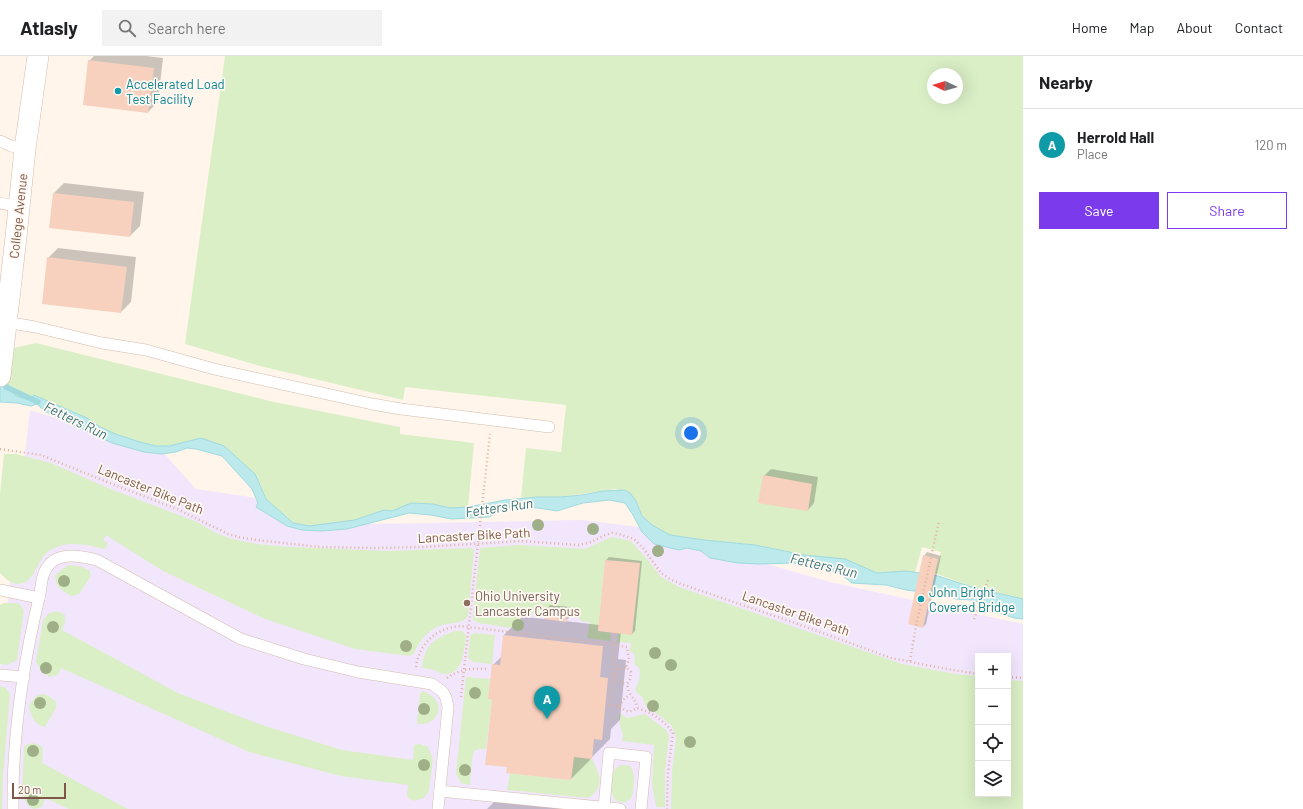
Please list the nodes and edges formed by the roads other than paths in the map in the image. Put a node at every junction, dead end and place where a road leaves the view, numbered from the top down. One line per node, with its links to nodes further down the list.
1 (38, 56): 3 (street, College Avenue)
2 (0, 140): 3 (lane)
3 (25, 148): 4 (street, College Avenue)
4 (9, 205): 5 (street, College Avenue)
5 (6, 322): 6 (street, College Avenue); 7 (lane)
6 (1, 367)
7 (549, 427)
8 (0, 590): 9 (lane)
9 (39, 598): 11 (lane); 12 (lane)
10 (0, 675): 11 (lane)
11 (24, 677): 14 (lane)
12 (440, 791): 13 (lane); 15 (lane)
13 (604, 807): 16 (lane); 17 (lane)
14 (13, 809)
15 (438, 809)
16 (620, 809)
17 (641, 809)

